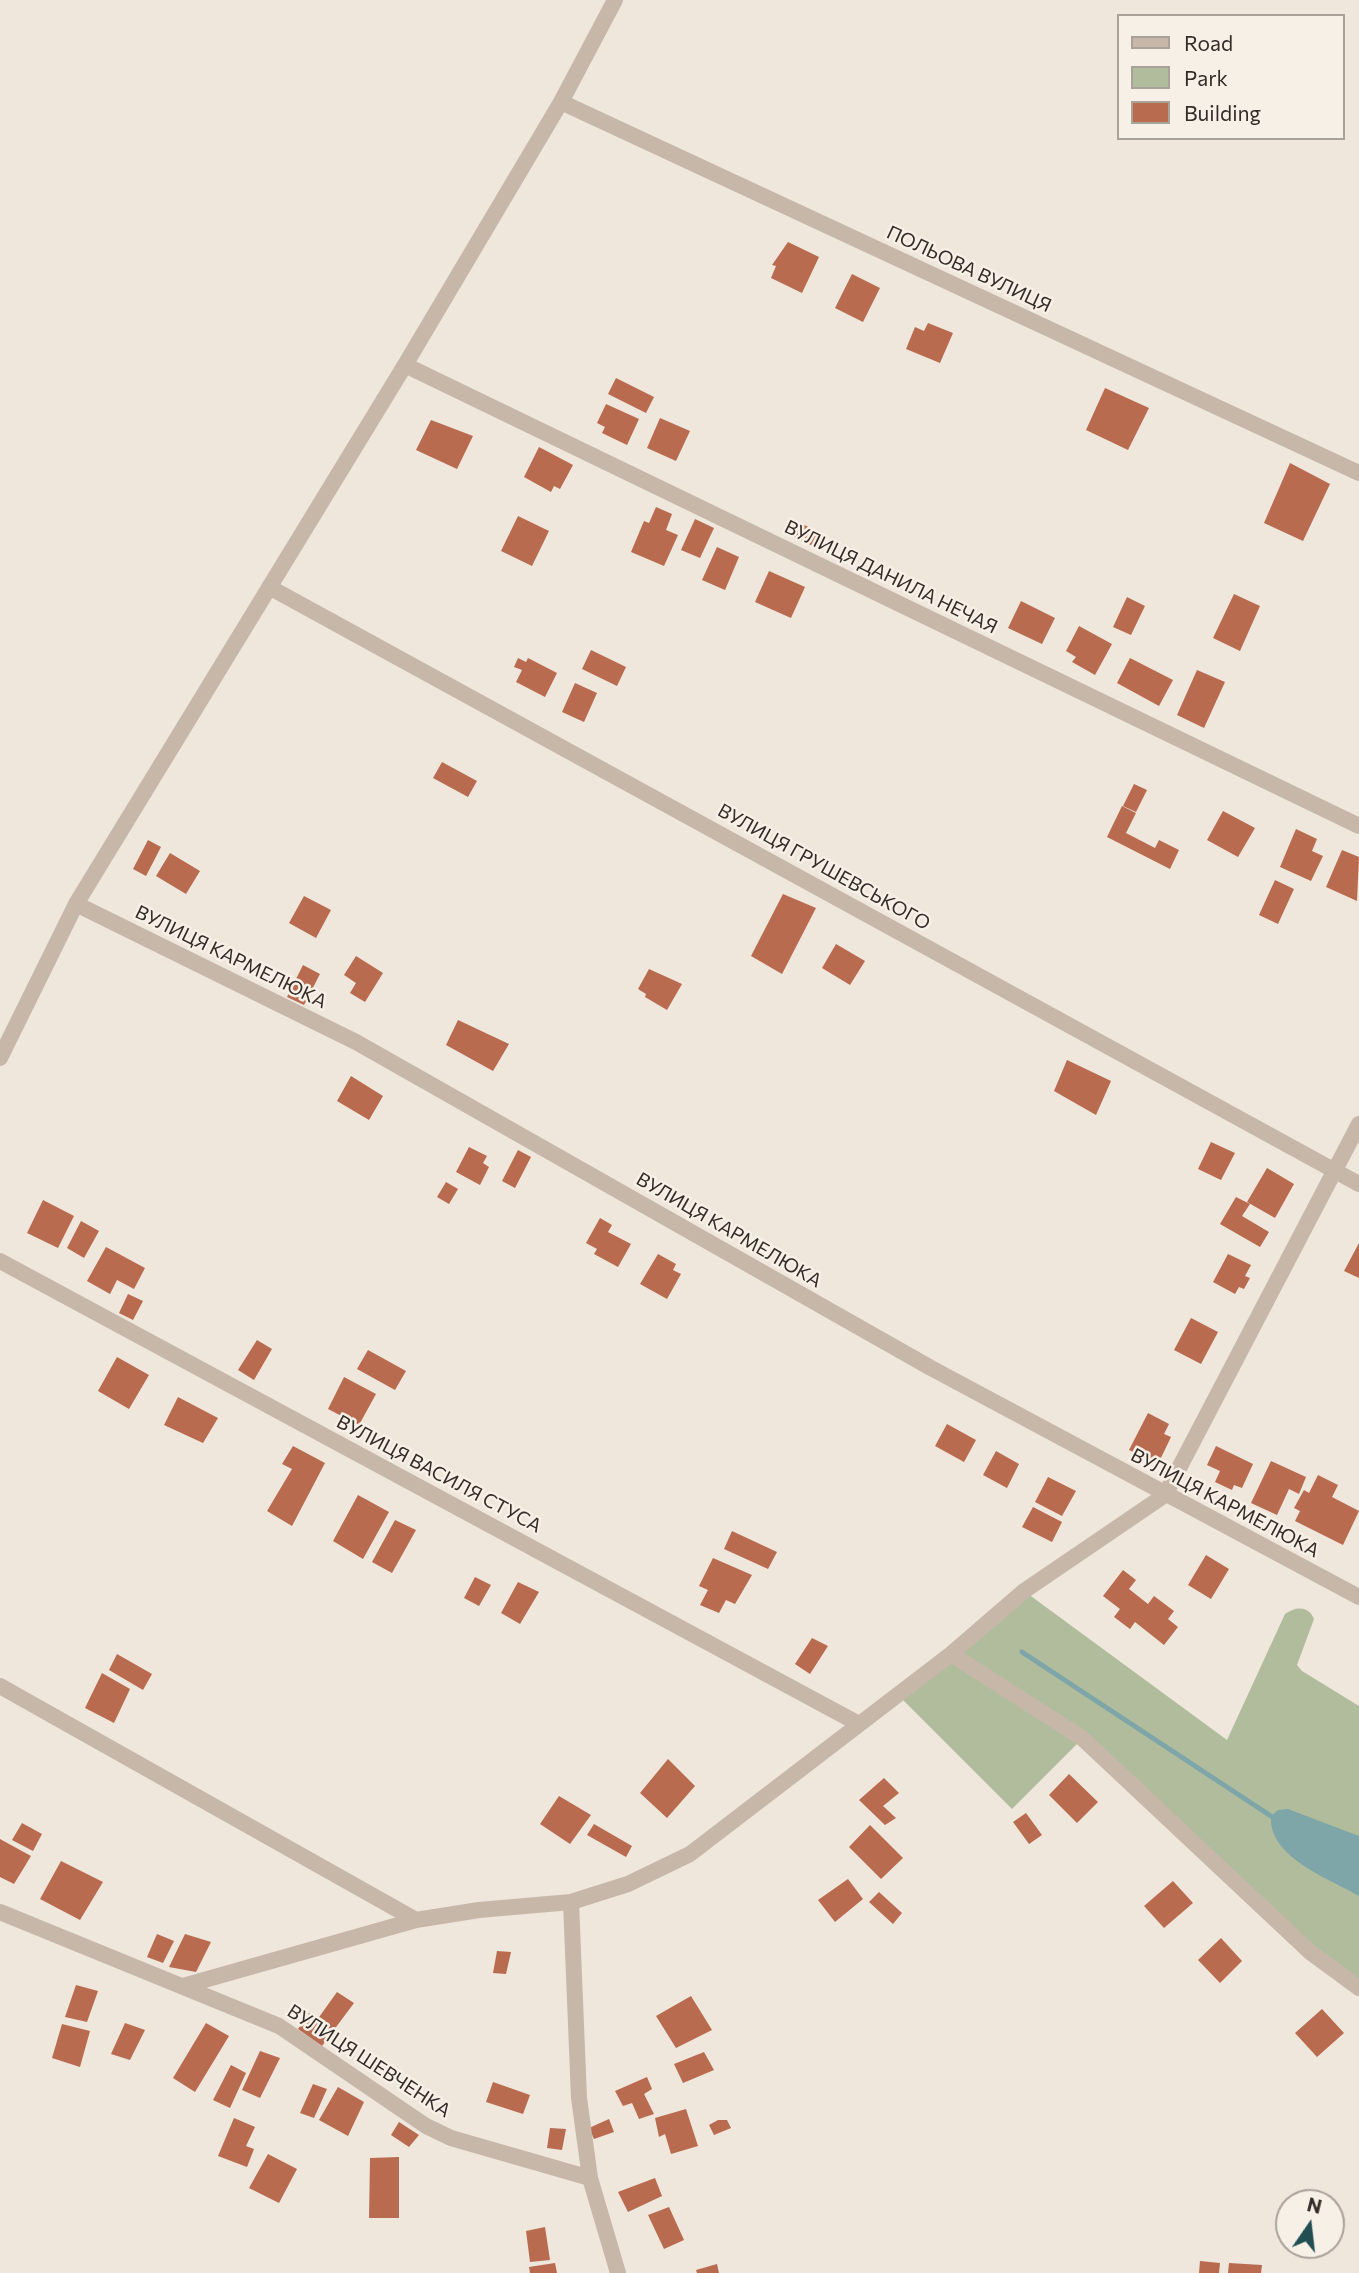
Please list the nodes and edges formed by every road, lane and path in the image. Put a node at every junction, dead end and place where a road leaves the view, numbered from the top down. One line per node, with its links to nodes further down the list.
1 (615, 0): 2 (street)
2 (561, 102): 3 (street); 4 (street, ПОЛЬОВА ВУЛИЦЯ)
3 (405, 365): 5 (street); 6 (street, ВУЛИЦЯ ДАНИЛА НЕЧАЯ)
4 (1359, 473)
5 (269, 587): 7 (street); 10 (street, ВУЛИЦЯ ГРУШЕВСЬКОГО)
6 (1359, 826)
7 (76, 904): 8 (street); 13 (street, ВУЛИЦЯ КАРМЕЛЮКА)
8 (0, 1058)
9 (1359, 1124): 10 (street)
10 (1336, 1171): 11 (street, ВУЛИЦЯ ГРУШЕВСЬКОГО); 13 (street)
11 (1359, 1184)
12 (0, 1261): 17 (street, ВУЛИЦЯ ВАСИЛЯ СТУСА)
13 (1165, 1495): 14 (street, ВУЛИЦЯ КАРМЕЛЮКА); 15 (street)
14 (1359, 1597)
15 (951, 1654): 17 (street); 22 (street)
16 (0, 1686): 20 (street)
17 (859, 1724): 18 (street)
18 (571, 1902): 20 (street); 23 (street)
19 (0, 1912): 21 (street, ВУЛИЦЯ ШЕВЧЕНКА)
20 (416, 1920): 21 (street)
21 (183, 1986): 23 (street, ВУЛИЦЯ ШЕВЧЕНКА)
22 (1359, 1988)
23 (590, 2178): 24 (street)
24 (618, 2273)

